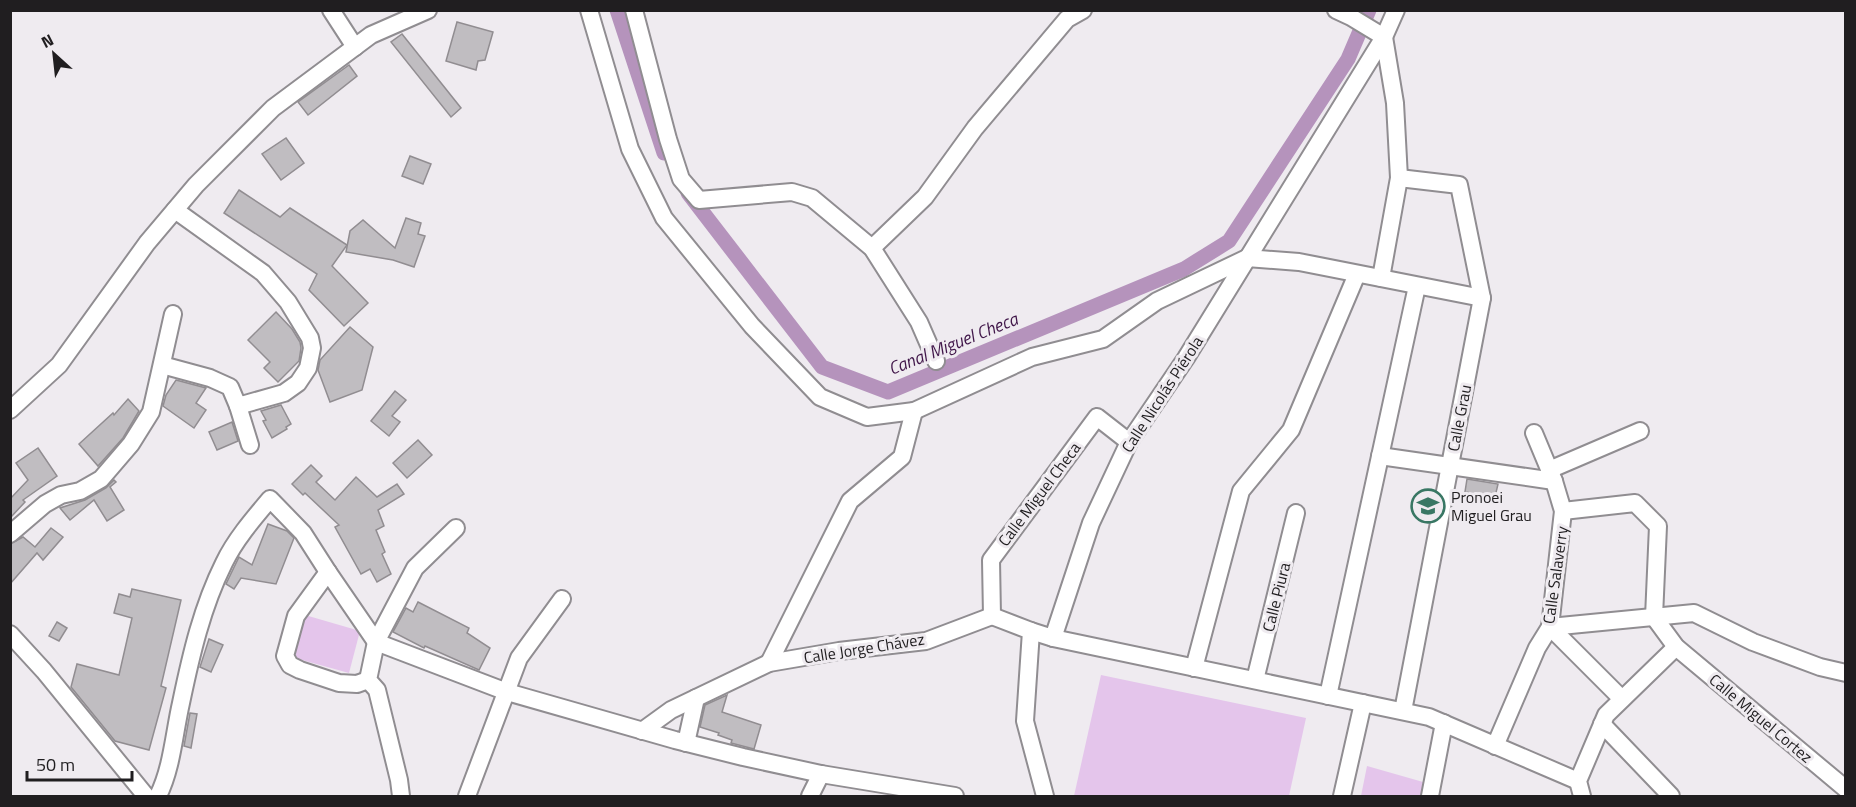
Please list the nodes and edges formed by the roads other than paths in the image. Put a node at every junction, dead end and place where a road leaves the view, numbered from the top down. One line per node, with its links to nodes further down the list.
1 (331, 10): 9 (street)
2 (428, 10): 9 (street)
3 (589, 10): 23 (street)
4 (634, 10): 12 (street)
5 (1083, 10): 12 (street)
6 (1396, 10): 8 (street, Calle Nicolás Piérola)
7 (1343, 14): 8 (street)
8 (1384, 37): 10 (street); 13 (street, Calle Nicolás Piérola)
9 (355, 47): 11 (street)
10 (1399, 178): 15 (street); 17 (street, Calle Grau)
11 (175, 210): 21 (street); 22 (street)
12 (872, 248): 19 (street)
13 (1247, 258): 14 (street); 23 (street); 26 (street, Calle Nicolás Piérola)
14 (1357, 274): 15 (street); 46 (street)
15 (1381, 278): 16 (street)
16 (1417, 286): 17 (street); 28 (street)
17 (1482, 298): 29 (street, Calle Grau)
18 (173, 314): 20 (street)
19 (936, 361)
20 (162, 364): 21 (street); 34 (street)
21 (238, 406): 27 (street)
22 (10, 410)
23 (915, 411): 45 (street)
24 (1640, 431): 30 (street)
25 (1534, 433): 30 (street, Calle Salaverry)
26 (1129, 442): 37 (street, Calle Miguel Checa); 42 (street, Calle Nicolás Piérola)
27 (250, 446)
28 (1380, 456): 29 (street); 51 (street)
29 (1450, 466): 30 (street); 56 (street, Calle Grau)
30 (1551, 476): 31 (street, Calle Salaverry)
31 (1563, 511): 38 (street); 39 (street, Calle Salaverry)
32 (1296, 513): 49 (street, Calle Piura)
33 (456, 528): 43 (street)
34 (10, 534)
35 (328, 572): 43 (street); 48 (street); 66 (street)
36 (562, 599): 50 (street)
37 (992, 616): 40 (street); 45 (street, Calle Jorge Chávez)
38 (1654, 617): 39 (street); 44 (street, Calle Miguel Cortez); 47 (street)
39 (1550, 627): 53 (street); 61 (street, Calle Salaverry)
40 (1031, 631): 42 (street); 71 (street)
41 (10, 634): 65 (street)
42 (1053, 638): 46 (street)
43 (376, 642): 48 (street); 50 (street)
44 (1676, 647): 53 (street); 64 (street, Calle Miguel Cortez)
45 (769, 663): 52 (street, Calle Jorge Chávez)
46 (1194, 668): 49 (street)
47 (1845, 673)
48 (368, 680): 67 (street)
49 (1256, 680): 51 (street)
50 (507, 692): 59 (street); 68 (street)
51 (1328, 696): 54 (street)
52 (696, 698): 55 (street, Calle Jorge Chávez); 60 (street)
53 (1622, 699): 58 (street)
54 (1363, 703): 56 (street); 72 (street)
55 (671, 710): 59 (street, Calle Jorge Chávez); 60 (street)
56 (1403, 711): 57 (street)
57 (1444, 723): 61 (street); 73 (street)
58 (1602, 724): 63 (street); 74 (street)
59 (642, 731): 60 (street)
60 (680, 742): 62 (street)
61 (1495, 746): 63 (street)
62 (821, 774): 69 (street); 70 (street)
63 (1580, 789)
64 (1845, 789): 75 (street)
65 (146, 796)
66 (158, 796)
67 (400, 796)
68 (467, 796)
69 (810, 796)
70 (955, 796)
71 (1045, 796)
72 (1342, 796)
73 (1430, 796)
74 (1671, 796)
75 (1841, 796)

